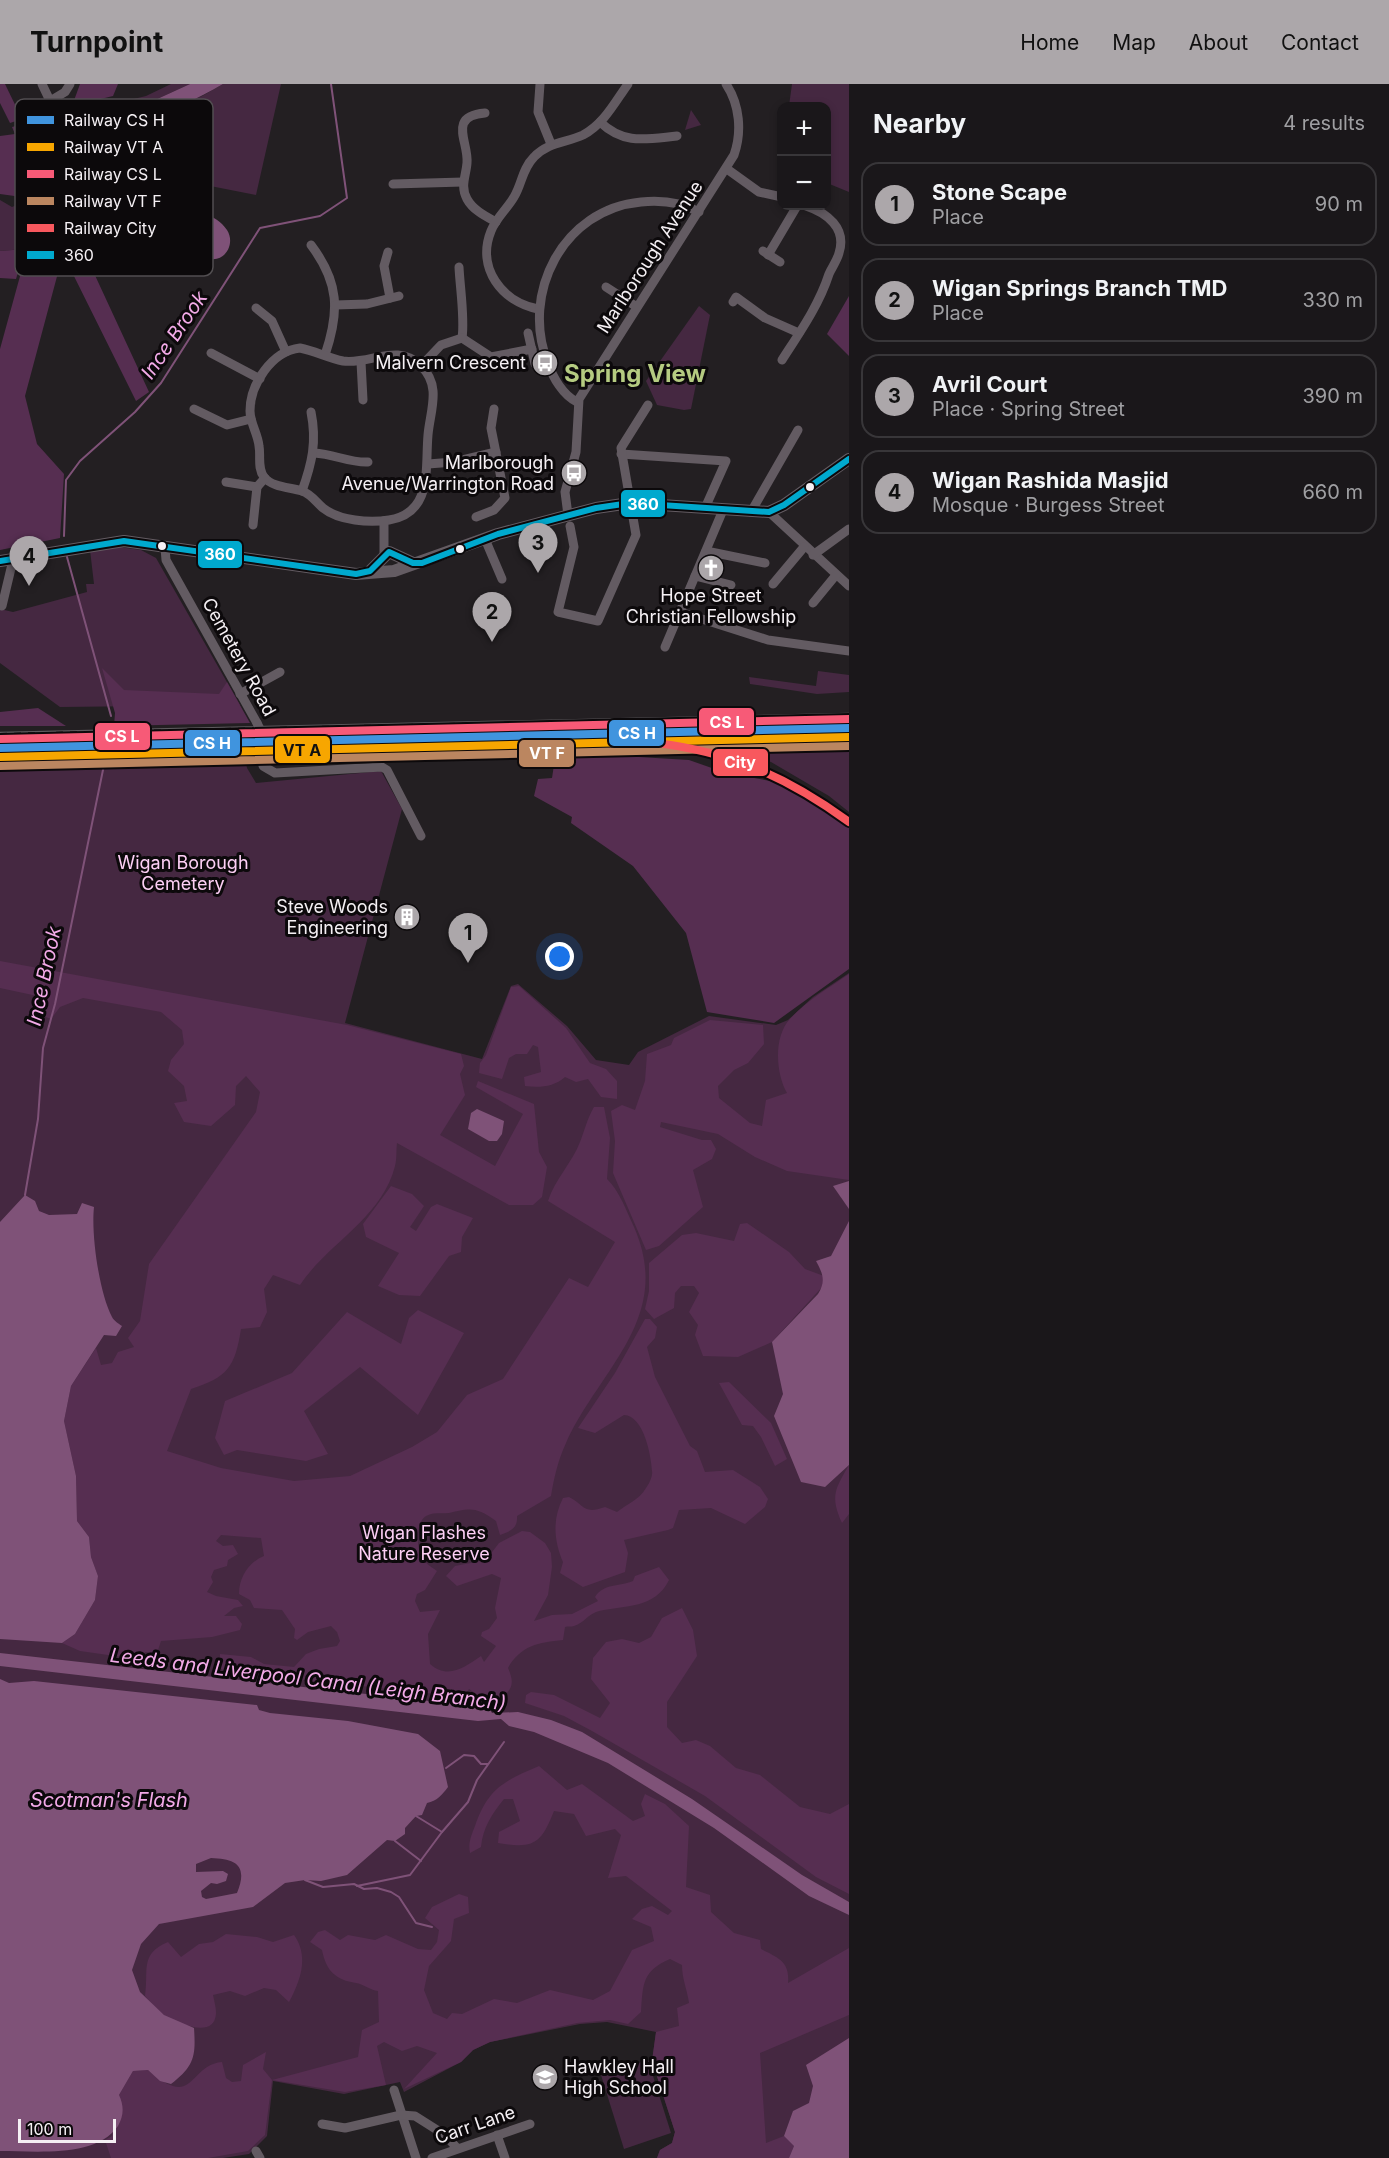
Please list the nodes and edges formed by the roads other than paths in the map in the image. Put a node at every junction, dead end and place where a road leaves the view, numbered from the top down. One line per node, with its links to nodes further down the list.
1 (42, 84): 6 (street)
2 (70, 84): 7 (street)
3 (540, 84): 11 (street)
4 (628, 84): 9 (street)
5 (729, 85): 12 (street, Marlborough Avenue)
6 (49, 99)
7 (56, 99)
8 (486, 114): 13 (street)
9 (600, 122): 10 (street); 11 (street)
10 (672, 135)
11 (551, 144): 19 (street)
12 (728, 169): 15 (street); 18 (street, Marlborough Avenue)
13 (463, 182): 14 (street); 19 (street)
14 (396, 187)
15 (777, 196)
16 (794, 210): 23 (street)
17 (815, 210): 20 (street)
18 (699, 212): 29 (street, Marlborough Avenue); 30 (street)
19 (496, 222): 30 (street)
20 (844, 231): 32 (street)
21 (311, 246): 27 (street)
22 (388, 251): 27 (street)
23 (780, 262)
24 (459, 267): 33 (street)
25 (606, 287): 29 (street)
26 (736, 297): 32 (street)
27 (335, 305): 36 (street)
28 (256, 308): 35 (street)
29 (637, 308): 44 (street, Marlborough Avenue)
30 (538, 309): 44 (street)
31 (528, 333): 34 (street)
32 (799, 333): 38 (street)
33 (462, 338): 34 (street); 41 (street)
34 (531, 349): 40 (street)
35 (286, 352): 36 (street); 42 (street)
36 (325, 355): 39 (street)
37 (214, 358): 42 (street)
38 (782, 360)
39 (361, 362): 41 (street); 43 (street)
40 (536, 364)
41 (421, 366): 56 (street)
42 (260, 379): 49 (street)
43 (367, 396)
44 (578, 402): 70 (street, Marlborough Avenue)
45 (648, 405): 53 (street)
46 (310, 410): 52 (street)
47 (198, 414): 49 (street)
48 (489, 414): 51 (street)
49 (251, 419): 57 (street)
50 (798, 430): 66 (street)
51 (496, 452): 56 (street); 61 (street)
52 (314, 453): 54 (street); 60 (street)
53 (621, 454): 63 (street); 64 (street)
54 (371, 462)
55 (848, 462): 67 (main road)
56 (428, 464): 69 (street)
57 (265, 478): 59 (street); 60 (street)
58 (226, 482): 59 (street)
59 (257, 487): 71 (street)
60 (302, 491): 69 (street)
61 (505, 498): 62 (street); 68 (street)
62 (516, 501)
63 (630, 503): 64 (main road); 70 (main road); 70 (street, Marlborough Avenue)
64 (705, 508): 65 (main road)
65 (723, 510): 66 (main road); 76 (street)
66 (751, 512): 67 (main road)
67 (769, 512): 74 (street)
68 (483, 517)
69 (384, 521): 79 (street)
70 (569, 526): 73 (main road)
71 (253, 528)
72 (849, 529): 77 (street)
73 (485, 539): 79 (main road); 83 (street)
74 (804, 547): 77 (street); 84 (street)
75 (165, 548): 78 (main road); 79 (main road); 93 (street, Cemetery Road)
76 (706, 551): 80 (street); 82 (street)
77 (813, 555): 81 (street)
78 (6, 560): 88 (street)
79 (390, 560)
80 (765, 563)
81 (836, 574): 86 (street); 87 (street)
82 (695, 576): 85 (street); 89 (street)
83 (502, 579)
84 (773, 584)
85 (731, 585)
86 (849, 586)
87 (813, 603)
88 (2, 606)
89 (680, 612): 90 (street); 91 (street)
90 (665, 646)
91 (849, 651)
92 (280, 672): 93 (street)
93 (240, 694): 94 (street, Cemetery Road, bridge)
94 (421, 836)
95 (394, 2090): 96 (street)
96 (401, 2115): 97 (street); 100 (street); 102 (street)
97 (322, 2124)
98 (530, 2124): 99 (street, Carr Lane)
99 (497, 2135): 100 (street, Carr Lane); 104 (street)
100 (457, 2148): 101 (street, Carr Lane)
101 (443, 2156): 103 (street, Carr Lane)
102 (416, 2158)
103 (432, 2158)
104 (505, 2158)

